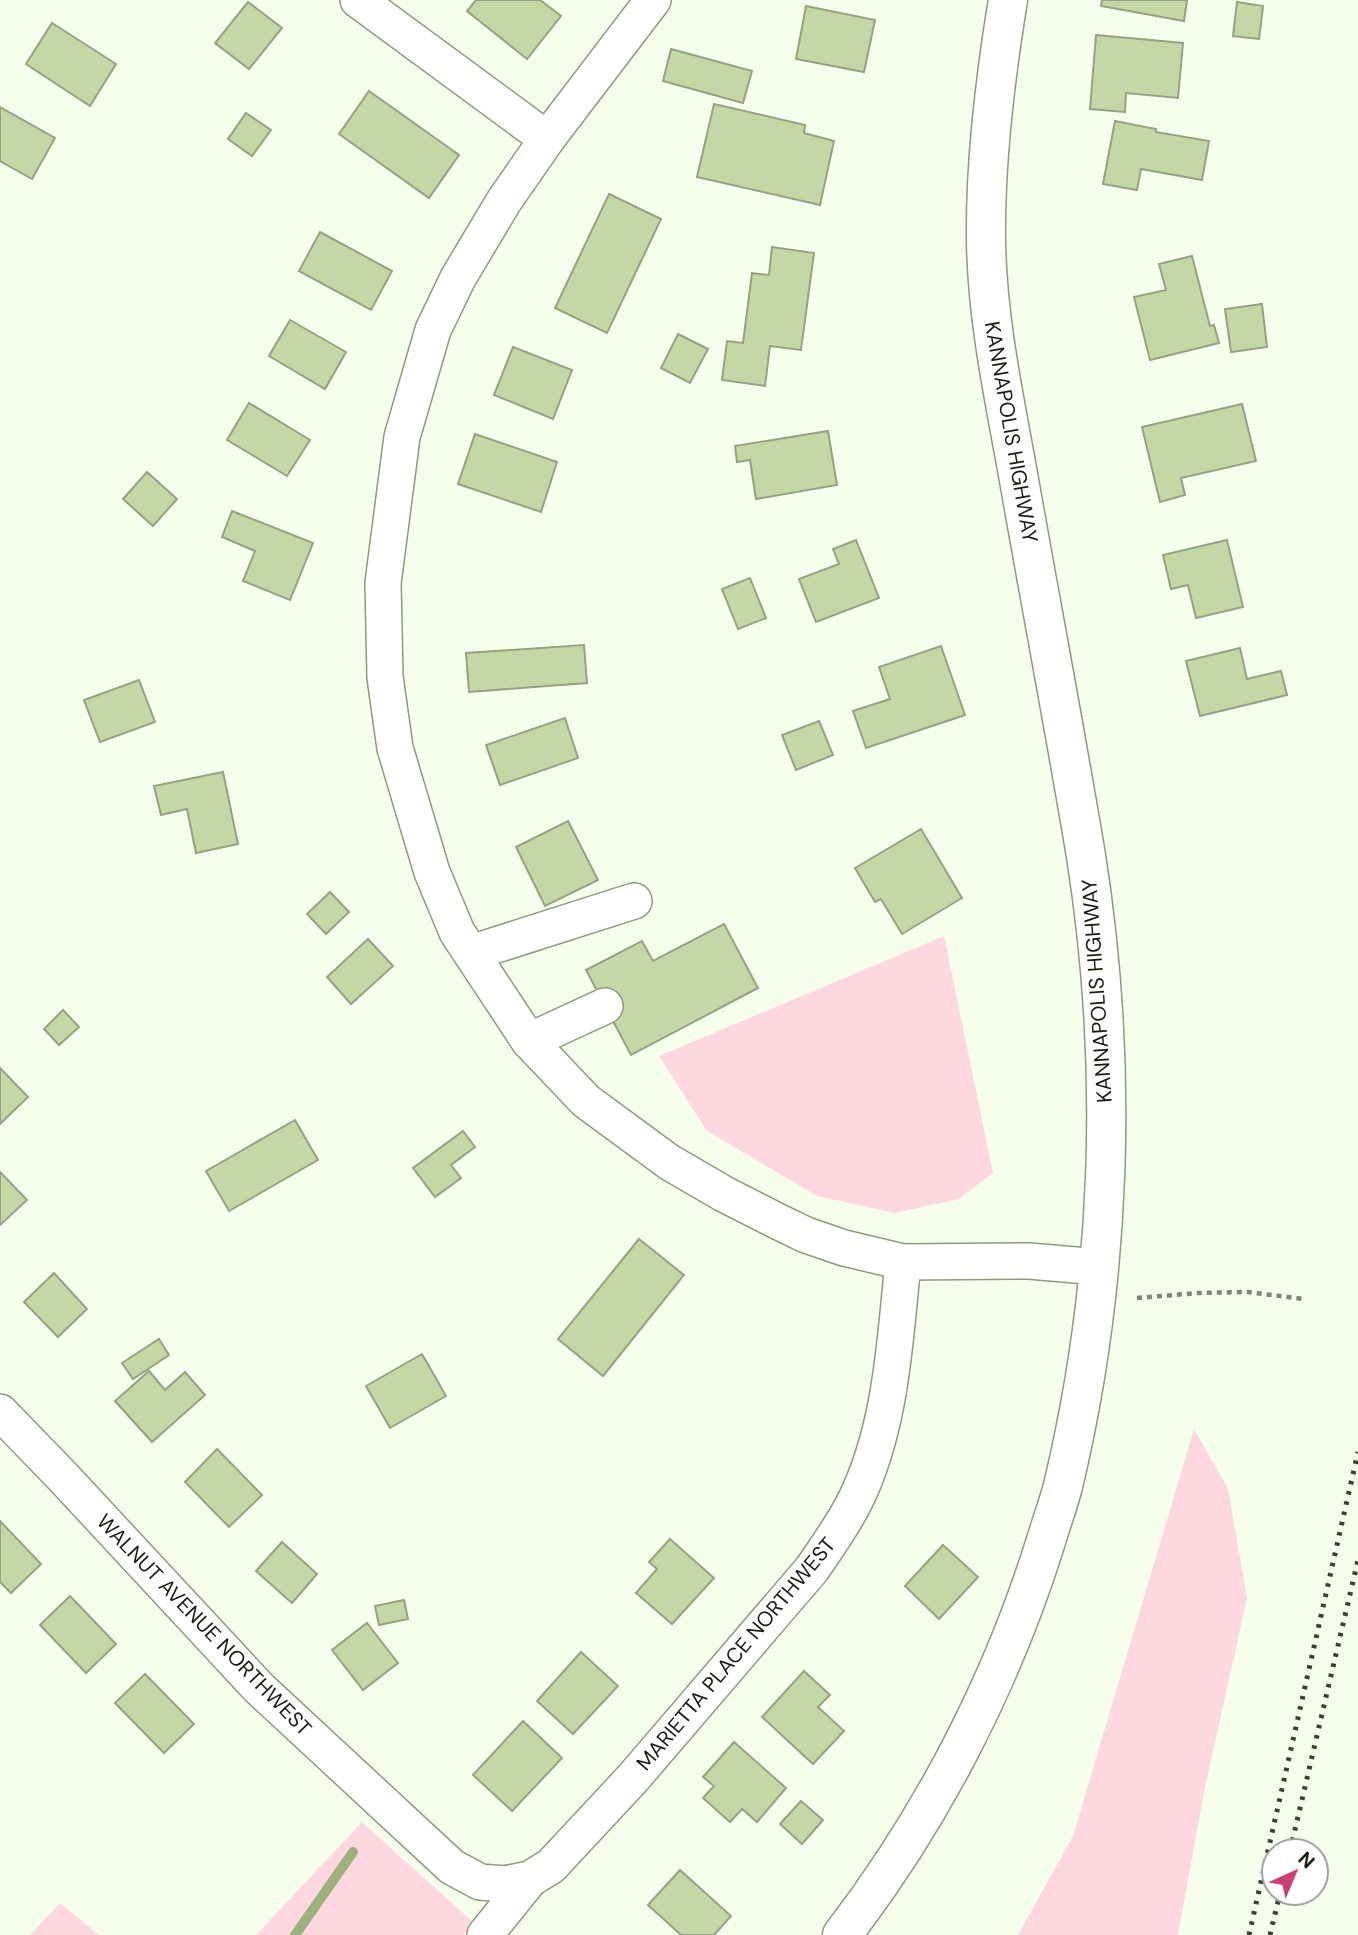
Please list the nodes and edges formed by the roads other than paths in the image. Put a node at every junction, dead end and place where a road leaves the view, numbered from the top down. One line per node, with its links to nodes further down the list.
1 (358, 0): 4 (street)
2 (653, 0): 4 (street)
3 (1008, 0): 10 (main road, KANNAPOLIS HIGHWAY)
4 (547, 139): 6 (street)
5 (634, 901): 6 (street)
6 (471, 953): 8 (street)
7 (605, 1006): 8 (street)
8 (529, 1041): 9 (street)
9 (904, 1262): 10 (street); 12 (street, MARIETTA PLACE NORTHWEST)
10 (1099, 1266): 14 (main road, KANNAPOLIS HIGHWAY)
11 (0, 1412): 12 (street, WALNUT AVENUE NORTHWEST)
12 (526, 1880): 13 (street, MARIETTA PLACE NORTHWEST)
13 (485, 1935)
14 (842, 1935)

